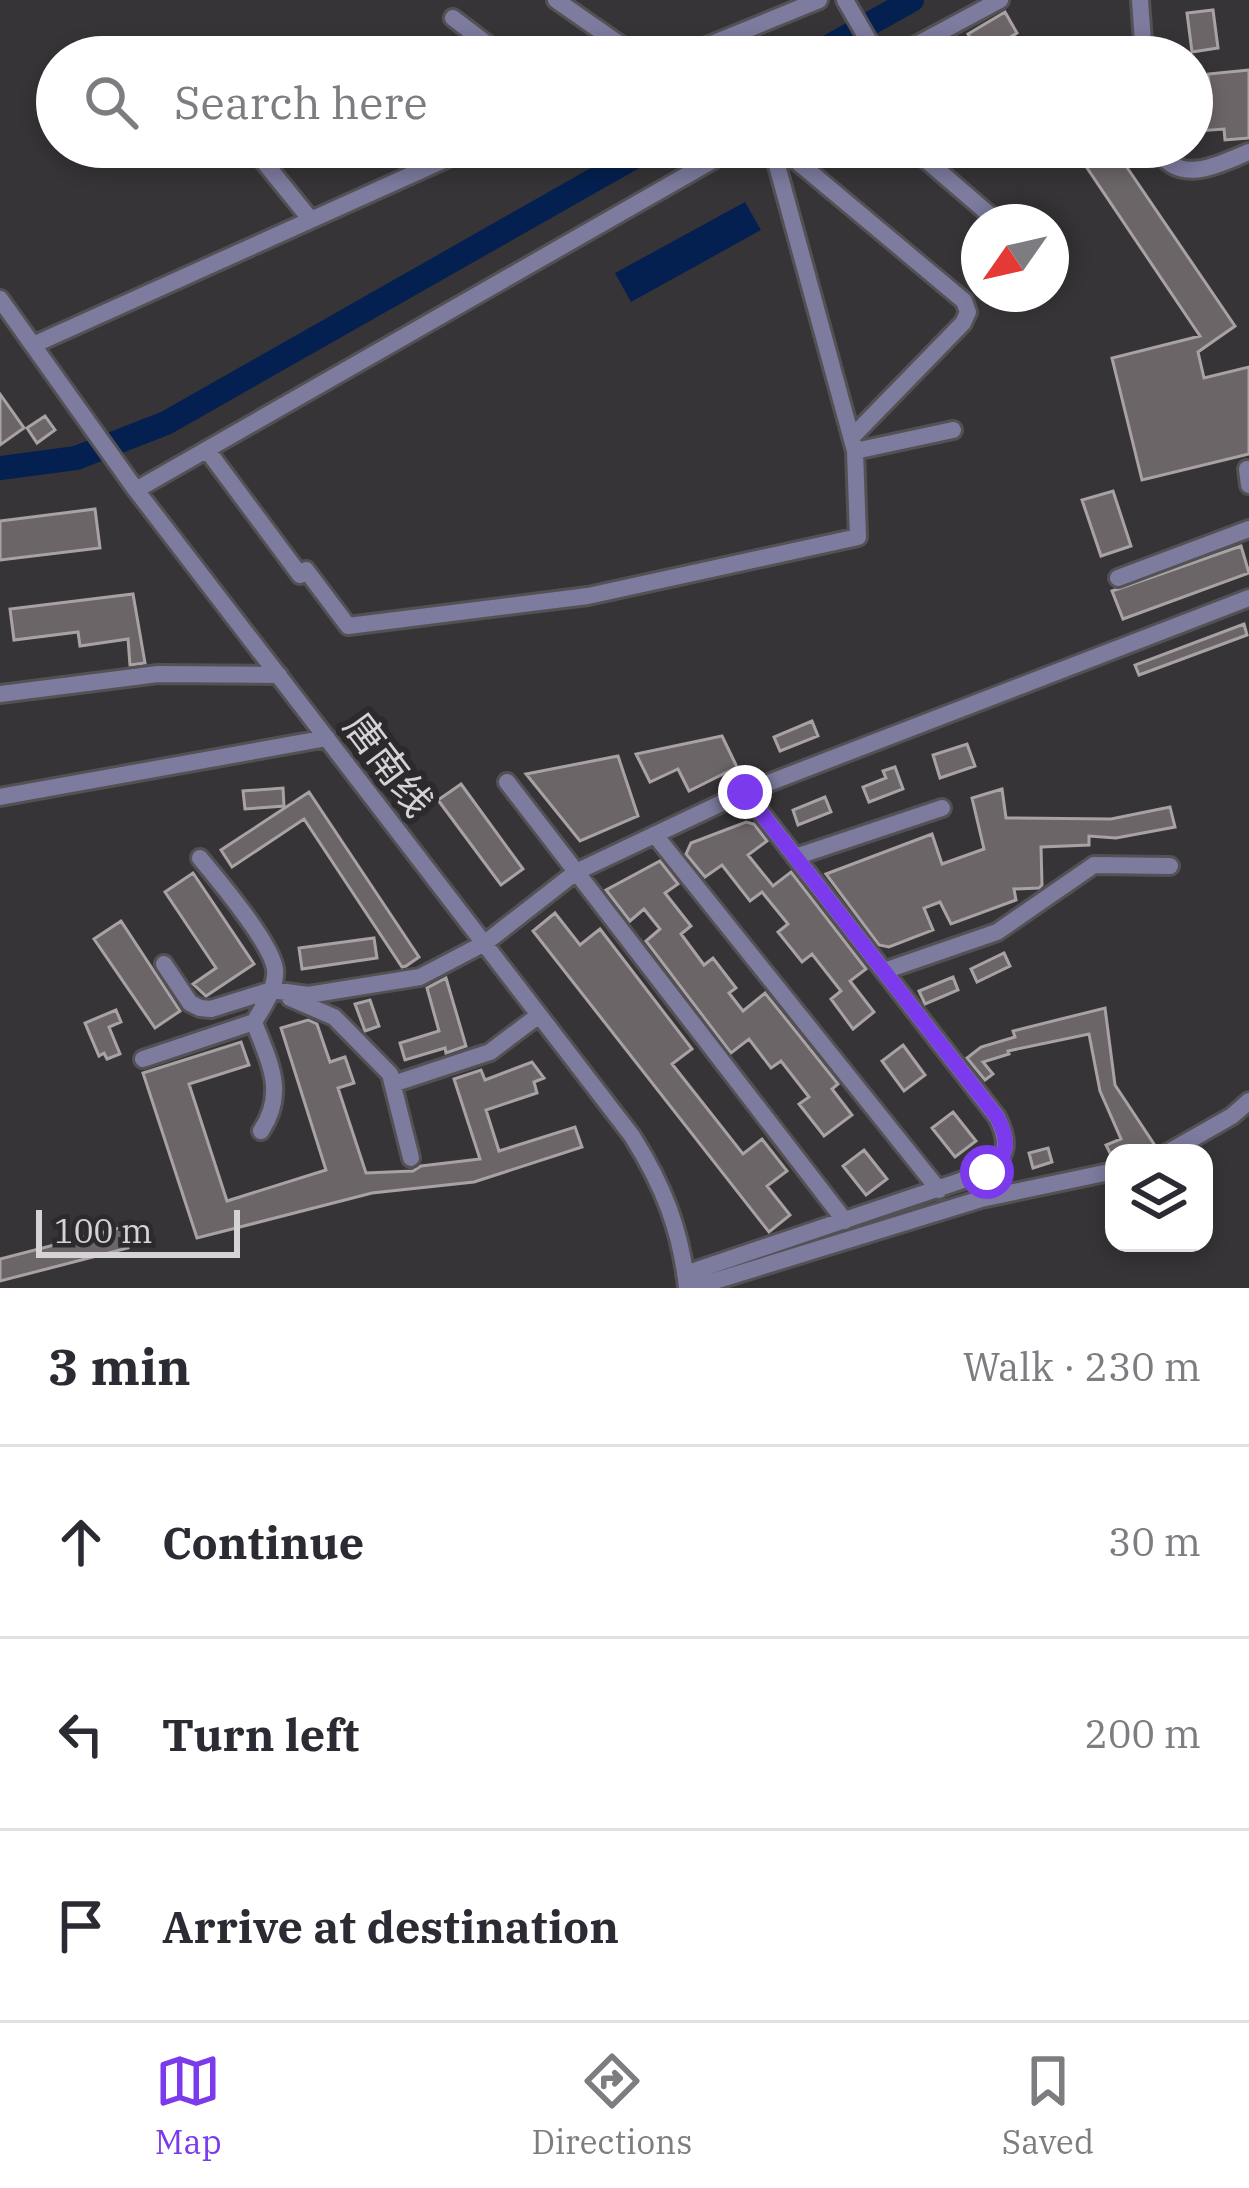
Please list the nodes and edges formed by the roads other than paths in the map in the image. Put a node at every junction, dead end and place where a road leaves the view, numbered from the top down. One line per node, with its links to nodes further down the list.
1 (556, 0): 9 (street)
2 (819, 0): 6 (street)
3 (845, 0): 11 (street)
4 (1000, 0): 12 (street)
5 (1140, 0): 13 (street)
6 (795, 6): 10 (street)
7 (453, 18): 8 (street)
8 (477, 36)
9 (608, 36)
10 (727, 36)
11 (866, 36)
12 (945, 36)
13 (1143, 36)
14 (1249, 152): 15 (street)
15 (1213, 166)
16 (269, 168): 25 (street)
17 (426, 168): 25 (street)
18 (699, 168): 30 (street)
19 (782, 168): 29 (street)
20 (802, 168): 29 (street)
21 (935, 168): 24 (street)
22 (1173, 168): 23 (street)
23 (1209, 168)
24 (977, 204)
25 (311, 220): 27 (street)
26 (0, 299): 27 (street, 唐南线)
27 (33, 345): 31 (street, 唐南线)
28 (953, 430): 29 (street)
29 (854, 444): 30 (street)
30 (208, 449): 31 (street)
31 (134, 487): 35 (street, 唐南线)
32 (1249, 529): 33 (street)
33 (1118, 578)
34 (1249, 598): 39 (street)
35 (279, 675): 36 (street); 37 (street, 唐南线)
36 (0, 694)
37 (327, 737): 40 (street); 47 (street, 唐南线)
38 (507, 782): 46 (street)
39 (745, 792): 42 (street); 43 (street)
40 (0, 797)
41 (942, 808): 43 (street)
42 (655, 835): 46 (street); 60 (street)
43 (795, 857): 49 (street)
44 (200, 858): 50 (street)
45 (1170, 866): 49 (street)
46 (576, 872): 47 (street); 61 (street)
47 (484, 943): 50 (street); 51 (street, 唐南线)
48 (164, 964): 50 (street)
49 (884, 970): 60 (street)
50 (272, 990): 52 (street); 54 (street)
51 (539, 1015): 54 (street); 62 (street, 唐南线)
52 (254, 1022): 53 (street); 56 (street)
53 (143, 1059)
54 (393, 1084): 58 (street)
55 (1249, 1101): 57 (street)
56 (261, 1131)
57 (1183, 1144)
58 (411, 1158)
59 (1105, 1173): 62 (street)
60 (939, 1190): 61 (street)
61 (845, 1221): 62 (street)
62 (688, 1283)

